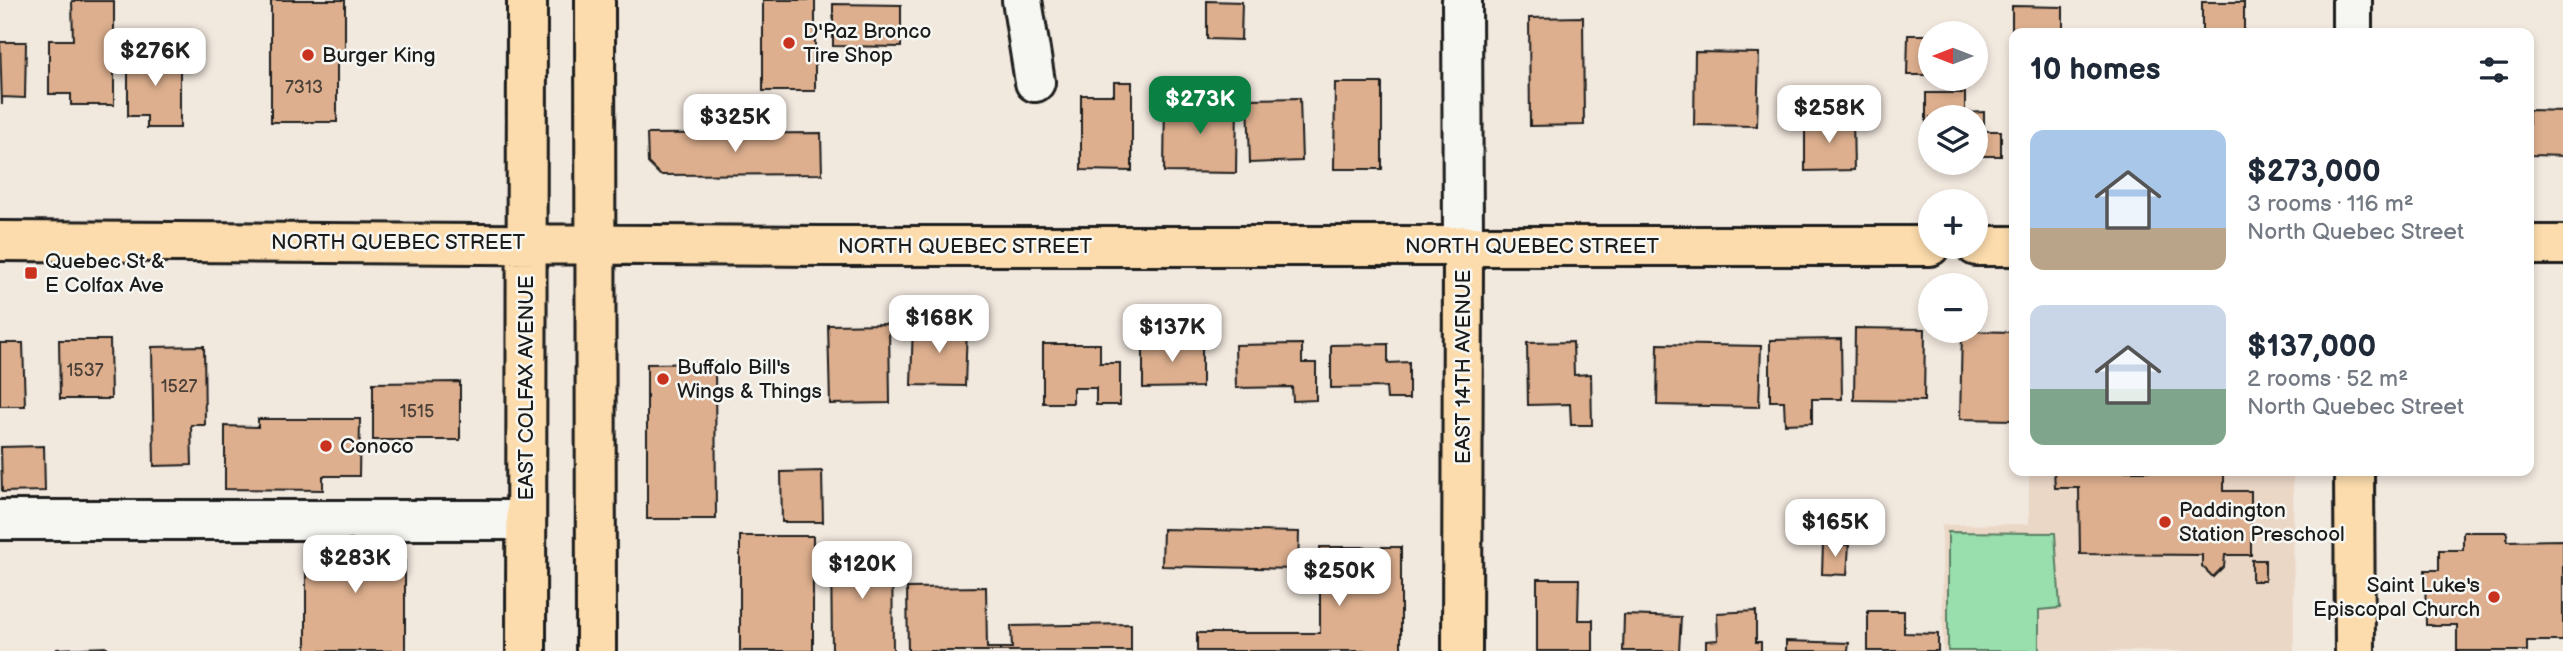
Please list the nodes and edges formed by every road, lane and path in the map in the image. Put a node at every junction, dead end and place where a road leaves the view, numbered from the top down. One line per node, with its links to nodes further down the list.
1 (527, 0): 9 (main road, EAST COLFAX AVENUE)
2 (595, 0): 10 (main road)
3 (1022, 0): 7 (street)
4 (1462, 0): 11 (street, EAST 14TH AVENUE)
5 (2352, 0): 6 (street)
6 (2352, 28)
7 (1035, 82)
8 (0, 241): 9 (main road, NORTH QUEBEC STREET)
9 (526, 243): 10 (main road, NORTH QUEBEC STREET); 19 (main road, EAST COLFAX AVENUE)
10 (595, 244): 11 (main road, NORTH QUEBEC STREET); 21 (main road)
11 (1463, 245): 14 (main road, NORTH QUEBEC STREET); 22 (main road, EAST 14TH AVENUE)
12 (2534, 245): 13 (main road)
13 (2563, 245)
14 (1918, 246)
15 (1988, 246): 16 (main road)
16 (2009, 246)
17 (2354, 476): 23 (main road)
18 (0, 520): 19 (street)
19 (526, 520): 20 (main road, EAST COLFAX AVENUE)
20 (526, 651)
21 (596, 651)
22 (1462, 651)
23 (2355, 651)

